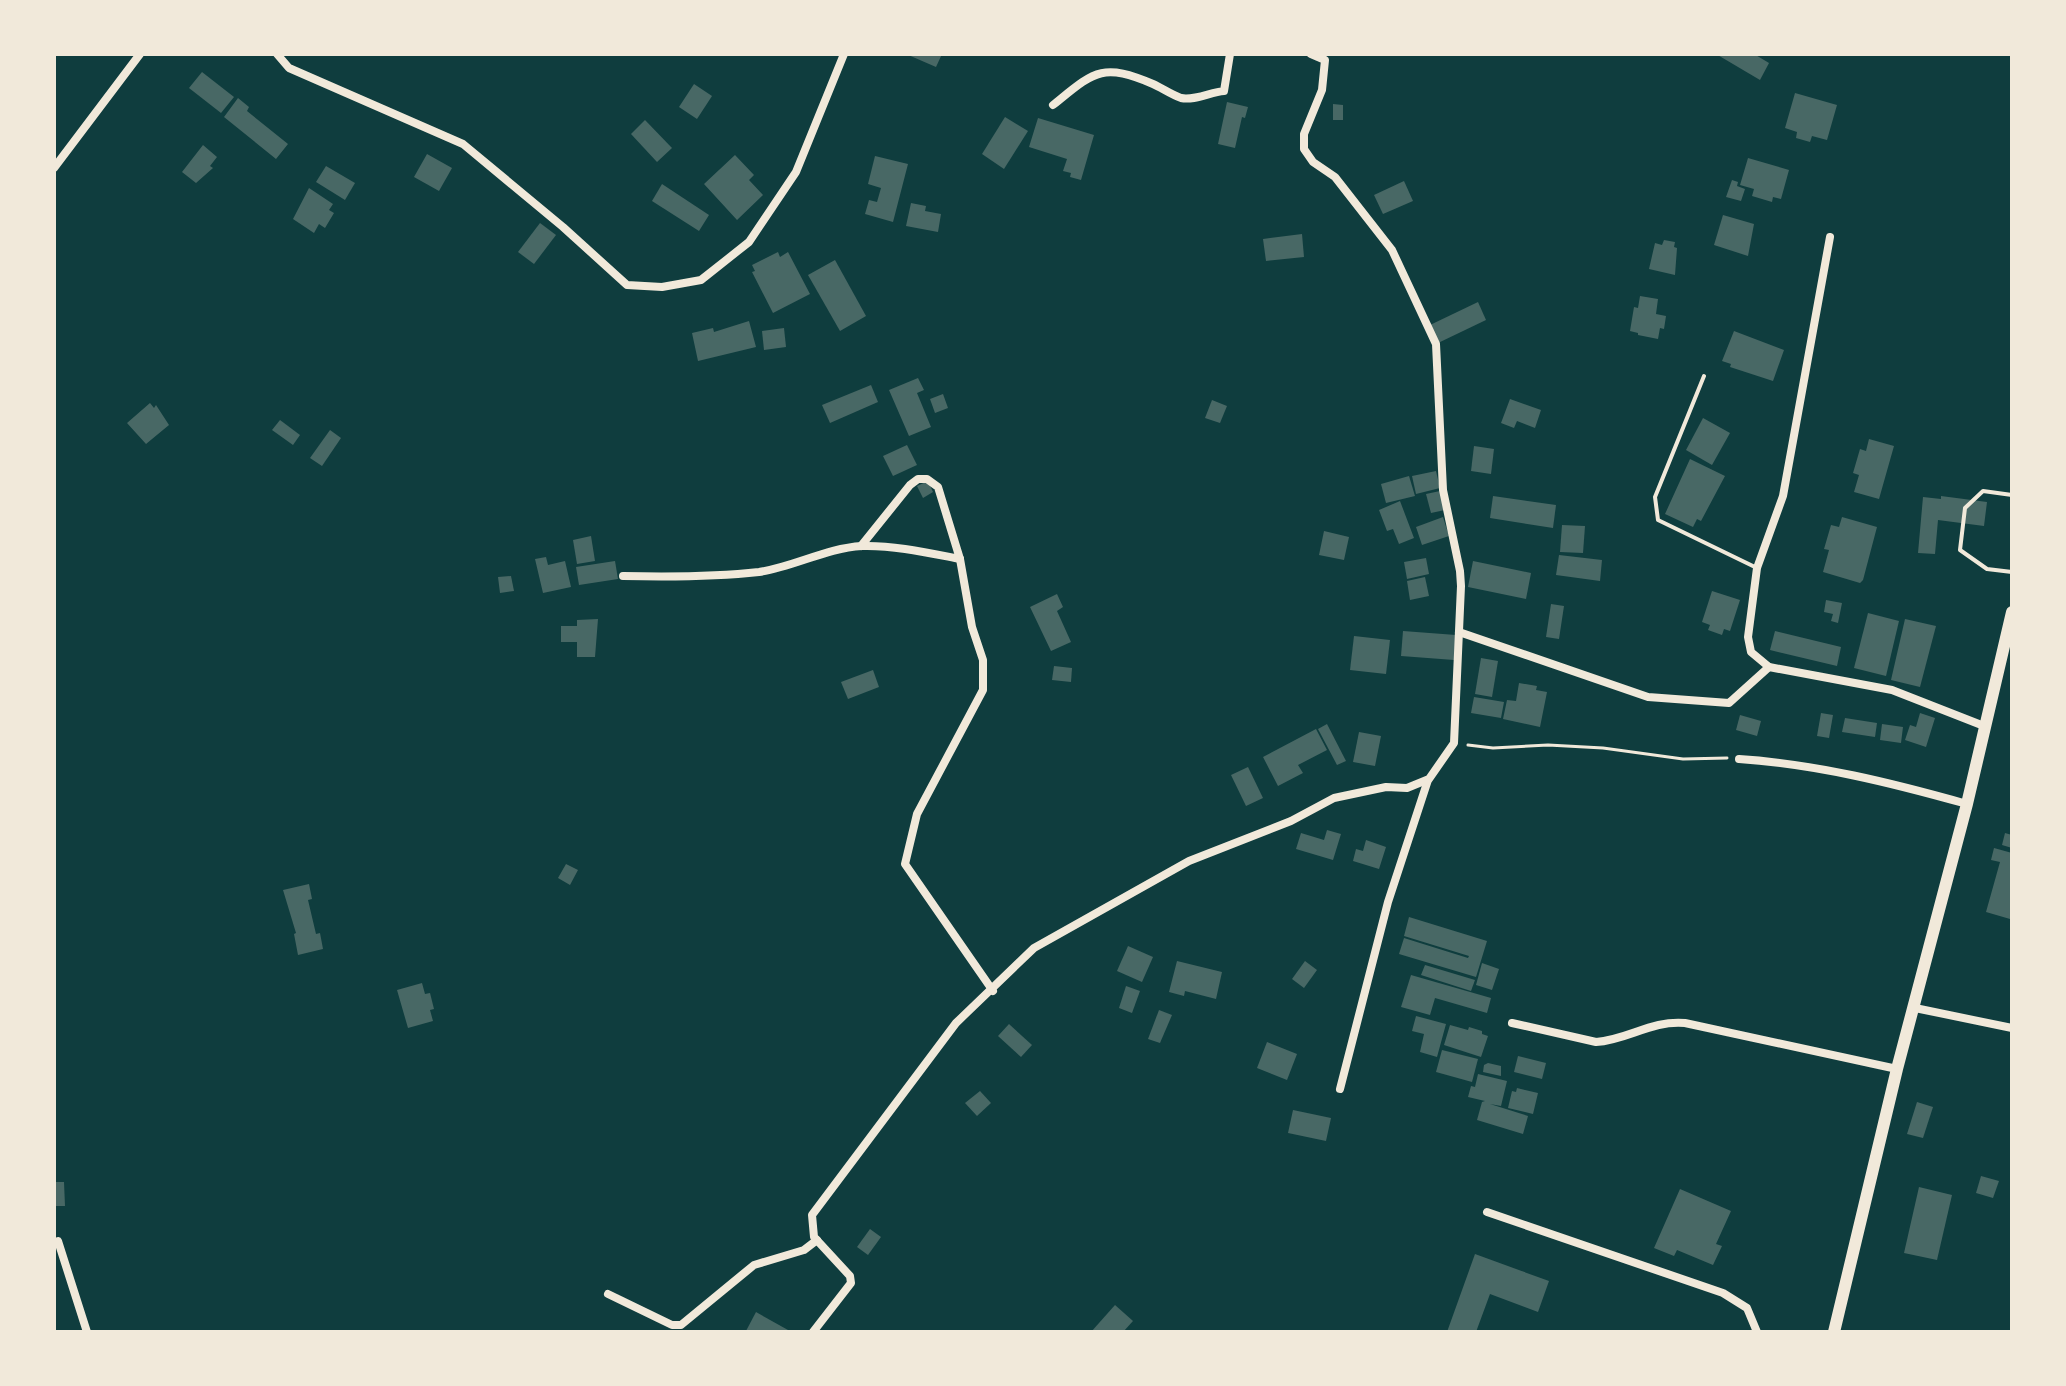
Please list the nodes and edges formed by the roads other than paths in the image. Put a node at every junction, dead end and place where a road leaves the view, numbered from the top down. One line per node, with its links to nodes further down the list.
1 (140, 54): 7 (street)
2 (277, 54): 3 (street)
3 (844, 54)
4 (1230, 54): 6 (street)
5 (1311, 54): 17 (street)
6 (1053, 105)
7 (54, 168)
8 (1830, 237): 13 (street)
9 (1704, 376): 13 (lane)
10 (2012, 495): 14 (lane)
11 (861, 546): 12 (street); 12 (street); 15 (street)
12 (960, 559): 23 (street)
13 (1757, 568): 18 (street)
14 (2012, 572)
15 (623, 576)
16 (2012, 612): 19 (main road)
17 (1459, 632): 18 (street); 21 (street)
18 (1769, 667): 19 (street)
19 (1984, 726): 22 (main road)
20 (1739, 759): 22 (street)
21 (1429, 779): 23 (street); 28 (street)
22 (1967, 804): 24 (main road)
23 (993, 991): 30 (street)
24 (1915, 1008): 26 (street); 27 (main road)
25 (1512, 1023): 27 (street)
26 (2012, 1028)
27 (1897, 1069): 36 (main road)
28 (1340, 1089)
29 (1487, 1212): 35 (street)
30 (817, 1240): 32 (street); 34 (street)
31 (58, 1241): 33 (street)
32 (608, 1294)
33 (87, 1332)
34 (813, 1332)
35 (1757, 1332)
36 (1836, 1332)

